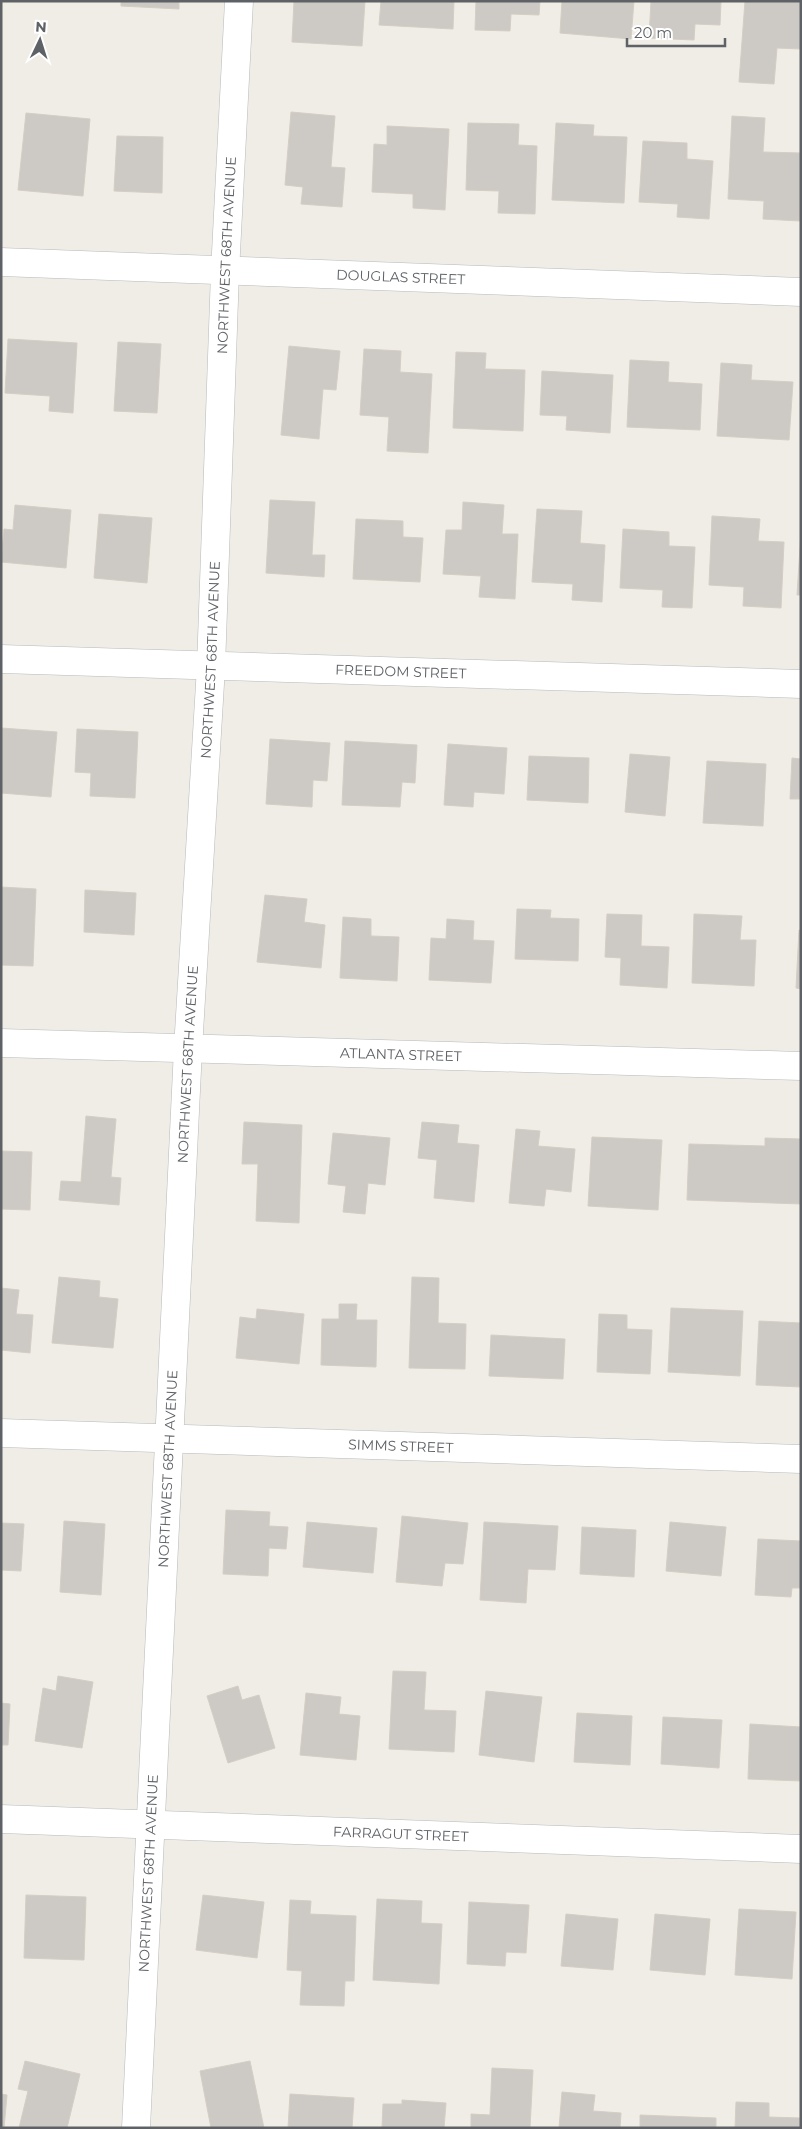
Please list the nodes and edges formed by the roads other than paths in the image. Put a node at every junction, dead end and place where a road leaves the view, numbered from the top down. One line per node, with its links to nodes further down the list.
1 (239, 1): 3 (street, NORTHWEST 68TH AVENUE)
2 (1, 262): 3 (street, DOUGLAS STREET)
3 (225, 272): 4 (street, DOUGLAS STREET); 6 (street, NORTHWEST 68TH AVENUE)
4 (801, 292)
5 (1, 659): 6 (street, FREEDOM STREET)
6 (211, 667): 7 (street, FREEDOM STREET); 9 (street, NORTHWEST 68TH AVENUE)
7 (801, 684)
8 (1, 1043): 9 (street, ATLANTA STREET)
9 (188, 1049): 10 (street, ATLANTA STREET); 12 (street, NORTHWEST 68TH AVENUE)
10 (801, 1066)
11 (1, 1433): 12 (street, SIMMS STREET)
12 (169, 1439): 13 (street, SIMMS STREET); 15 (street, NORTHWEST 68TH AVENUE)
13 (801, 1460)
14 (1, 1819): 15 (street, FARRAGUT STREET)
15 (149, 1824): 16 (street, FARRAGUT STREET); 17 (street, NORTHWEST 68TH AVENUE)
16 (801, 1849)
17 (136, 2128)

